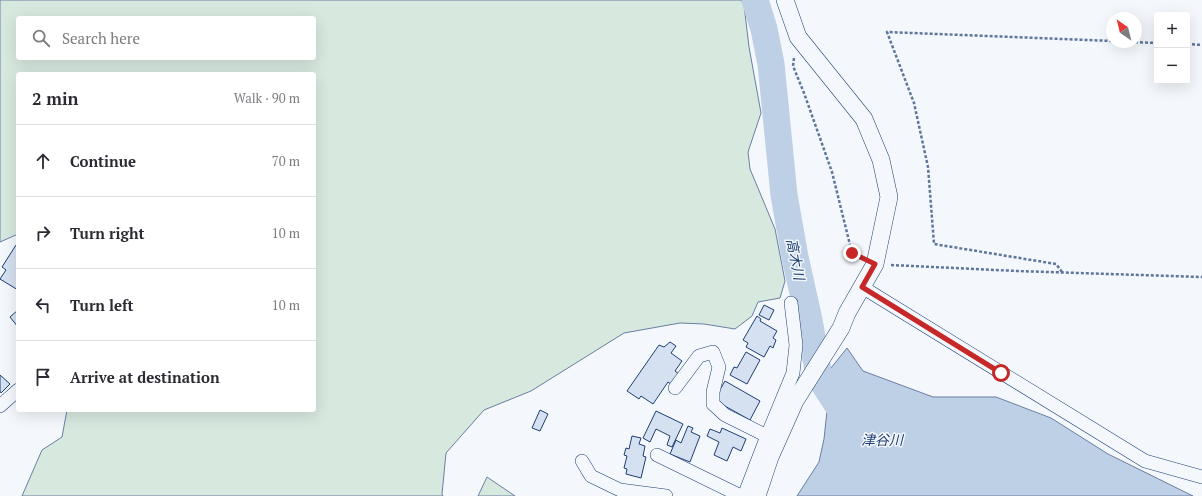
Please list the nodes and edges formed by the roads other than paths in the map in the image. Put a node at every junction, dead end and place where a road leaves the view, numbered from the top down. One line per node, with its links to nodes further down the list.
1 (785, 0): 2 (street)
2 (862, 287): 10 (street); 13 (street)
3 (791, 303): 7 (street)
4 (675, 388): 7 (street)
5 (16, 392): 6 (street)
6 (0, 406)
7 (767, 436): 12 (street)
8 (658, 455): 12 (street)
9 (582, 462): 11 (street)
10 (1202, 477)
11 (666, 496)
12 (743, 496)
13 (757, 496)

